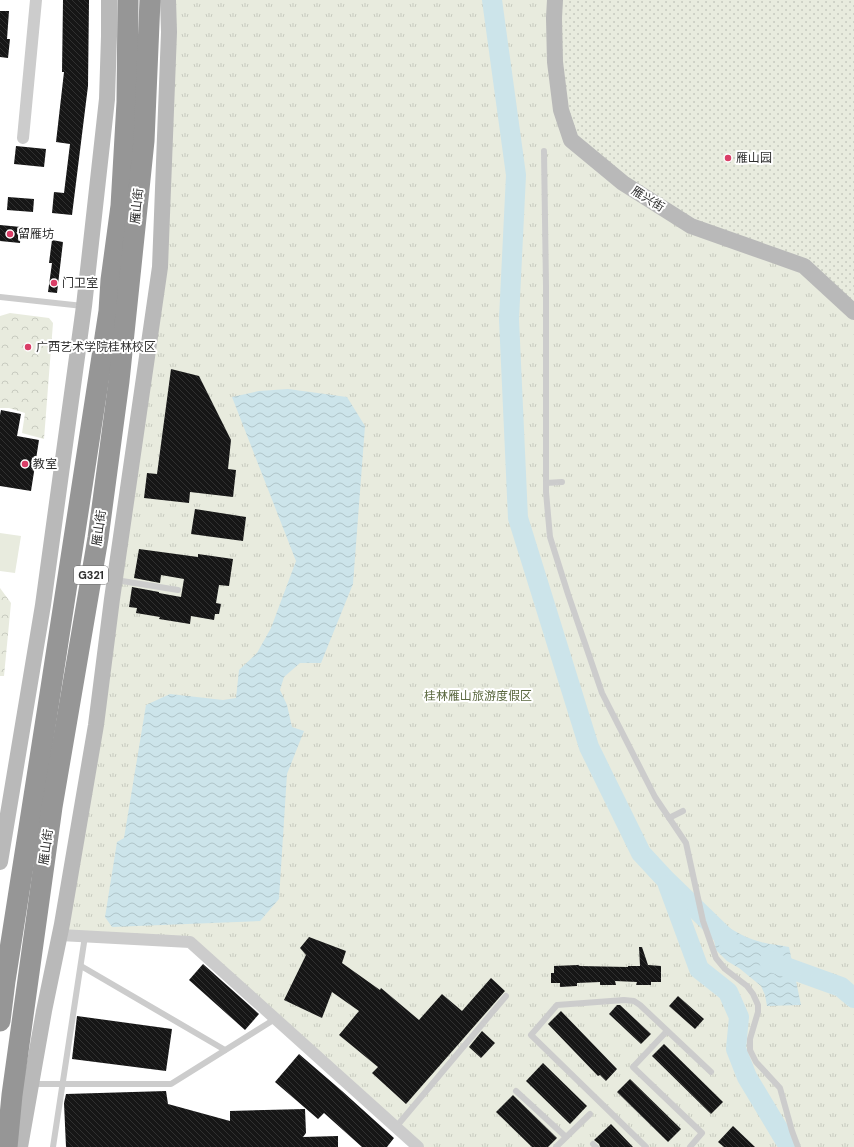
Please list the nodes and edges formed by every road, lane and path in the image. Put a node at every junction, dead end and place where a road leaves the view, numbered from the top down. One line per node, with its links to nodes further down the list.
1 (36, 0): 7 (street)
2 (109, 0): 10 (street)
3 (128, 0): 24 (highway, 雁山街 / G321)
4 (150, 0): 34 (highway, 雁山街 / G321)
5 (168, 0): 14 (street)
6 (555, 0): 11 (street, 雁兴街)
7 (23, 138)
8 (544, 151): 13 (lane)
9 (0, 297): 10 (lane)
10 (84, 306): 18 (street)
11 (854, 312)
12 (562, 482): 13 (lane)
13 (546, 484): 17 (lane)
14 (114, 580): 15 (lane); 19 (street)
15 (178, 590)
16 (683, 811): 17 (lane)
17 (669, 818): 41 (lane)
18 (0, 862)
19 (60, 935): 20 (street); 28 (street)
20 (85, 936): 21 (lane); 23 (street)
21 (81, 966): 26 (lane); 29 (lane)
22 (506, 996): 32 (lane)
23 (275, 1019): 26 (lane); 32 (street)
24 (0, 1021)
25 (667, 1031): 27 (lane); 39 (lane); 40 (lane)
26 (225, 1050): 29 (lane)
27 (711, 1072)
28 (32, 1084): 29 (lane); 35 (street)
29 (62, 1084): 36 (lane)
30 (516, 1091): 33 (lane)
31 (590, 1114): 33 (lane)
32 (396, 1127): 37 (street)
33 (566, 1137): 38 (lane)
34 (8, 1147)
35 (20, 1147)
36 (53, 1147)
37 (418, 1147)
38 (556, 1147)
39 (646, 1147)
40 (690, 1147)
41 (798, 1147)

